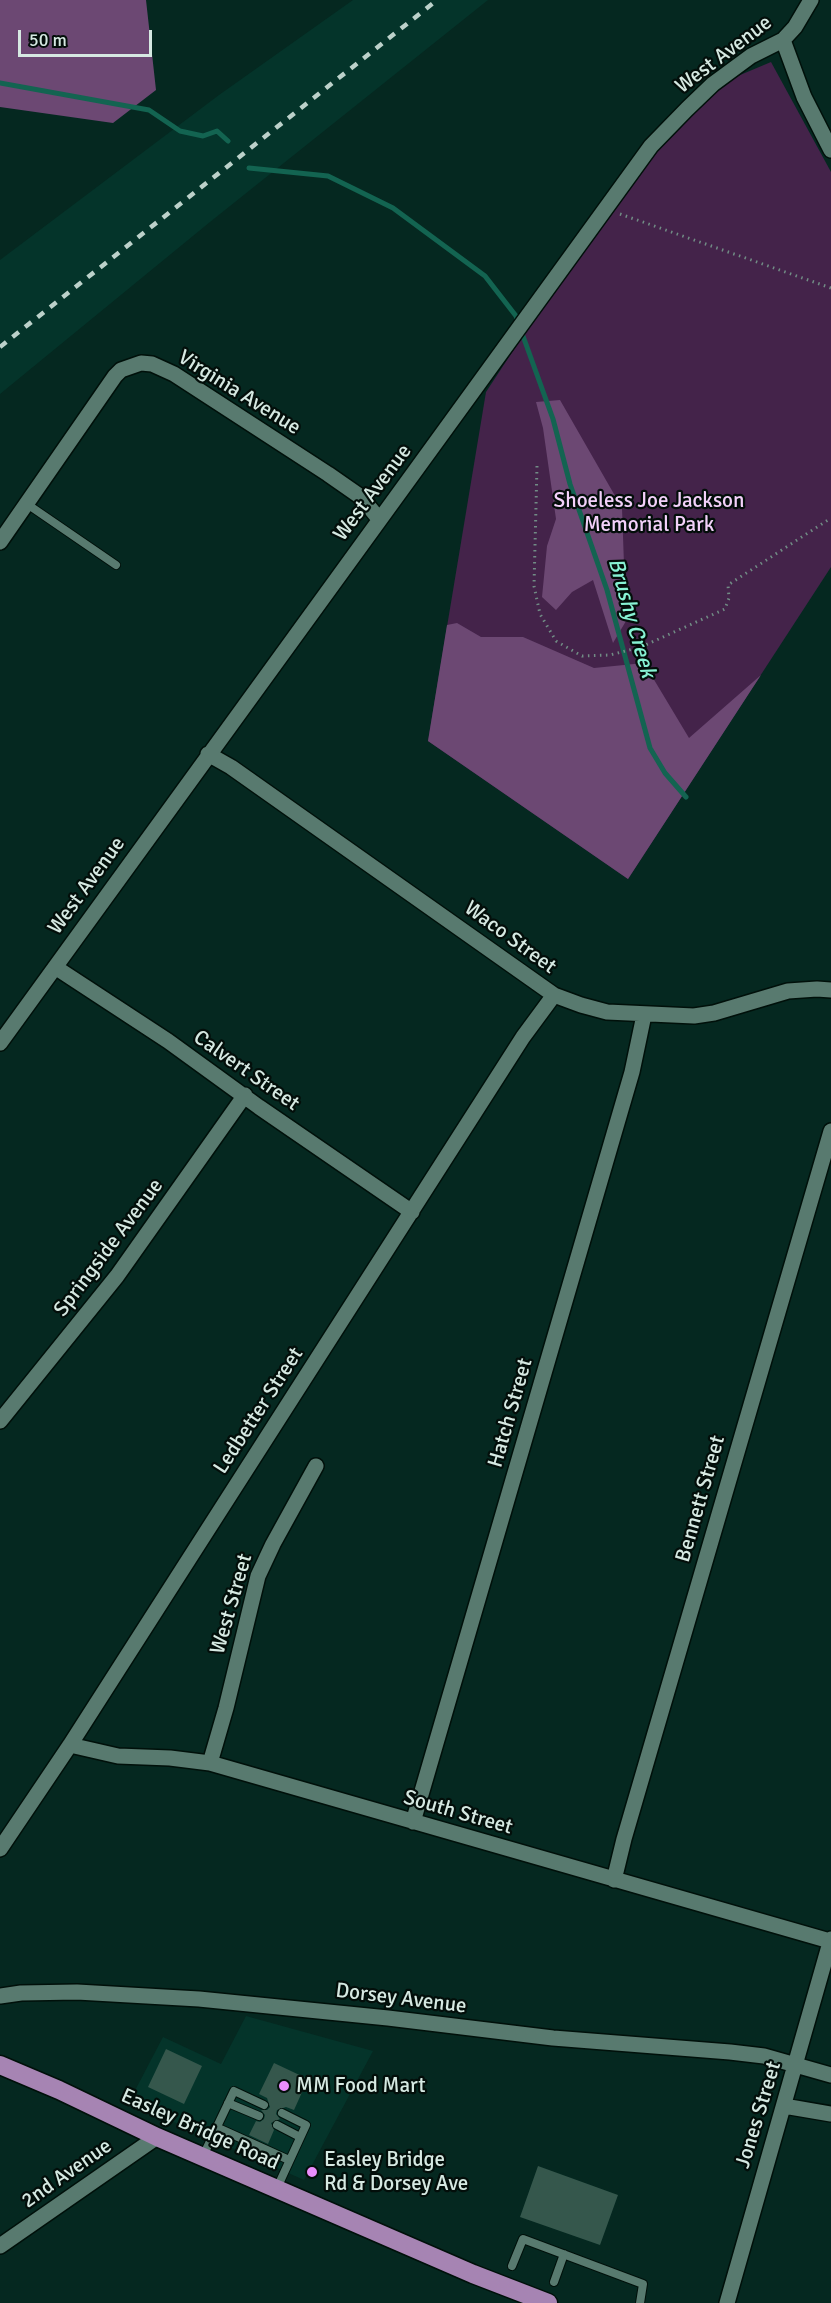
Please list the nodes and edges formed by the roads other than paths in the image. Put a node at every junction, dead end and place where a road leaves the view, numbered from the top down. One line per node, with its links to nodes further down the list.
1 (811, 0): 2 (street, West Avenue)
2 (783, 40): 3 (street); 5 (street, West Avenue)
3 (831, 150)
4 (27, 504): 5 (street, Virginia Avenue); 6 (street, Virginia Avenue); 7 (lane)
5 (379, 519): 8 (street, West Avenue)
6 (0, 542)
7 (116, 565)
8 (208, 754): 9 (street, West Avenue); 11 (street, Waco Street)
9 (55, 967): 13 (street, West Avenue); 14 (street, Calvert Street)
10 (831, 990): 12 (street, Waco Street)
11 (554, 995): 12 (street, Waco Street); 16 (street, Ledbetter Street)
12 (644, 1015): 21 (street, Hatch Street)
13 (0, 1042)
14 (244, 1095): 16 (street, Calvert Street); 17 (street, Springside Avenue)
15 (831, 1131): 23 (street, Bennett Street)
16 (412, 1212): 19 (street, Ledbetter Street)
17 (0, 1421)
18 (316, 1466): 20 (street, West Street)
19 (70, 1745): 20 (street, South Street); 22 (street, Ledbetter Street)
20 (210, 1762): 21 (street, South Street)
21 (413, 1822): 23 (street, South Street)
22 (0, 1849)
23 (614, 1880): 24 (street, South Street)
24 (831, 1940): 26 (street, Jones Street)
25 (0, 1996): 26 (street, Dorsey Avenue)
26 (796, 2064): 28 (street, Dorsey Avenue); 31 (street, Jones Street)
27 (0, 2065): 37 (highway, Easley Bridge Road)
28 (831, 2075)
29 (228, 2103): 30 (lane); 34 (lane); 36 (lane)
30 (264, 2105)
31 (784, 2106): 33 (street); 48 (street, Jones Street)
32 (282, 2113): 38 (lane)
33 (831, 2114)
34 (259, 2116)
35 (277, 2125): 38 (lane)
36 (216, 2127): 39 (lane); 40 (lane)
37 (157, 2137): 39 (highway, Easley Bridge Road); 42 (street, 2nd Avenue)
38 (300, 2137): 40 (lane)
39 (203, 2156): 41 (highway, Easley Bridge Road)
40 (289, 2160): 41 (lane)
41 (277, 2188): 46 (highway, Easley Bridge Road)
42 (0, 2246)
43 (564, 2254): 44 (lane); 45 (lane); 47 (lane)
44 (512, 2266)
45 (555, 2282)
46 (548, 2303)
47 (640, 2303)
48 (727, 2303)

